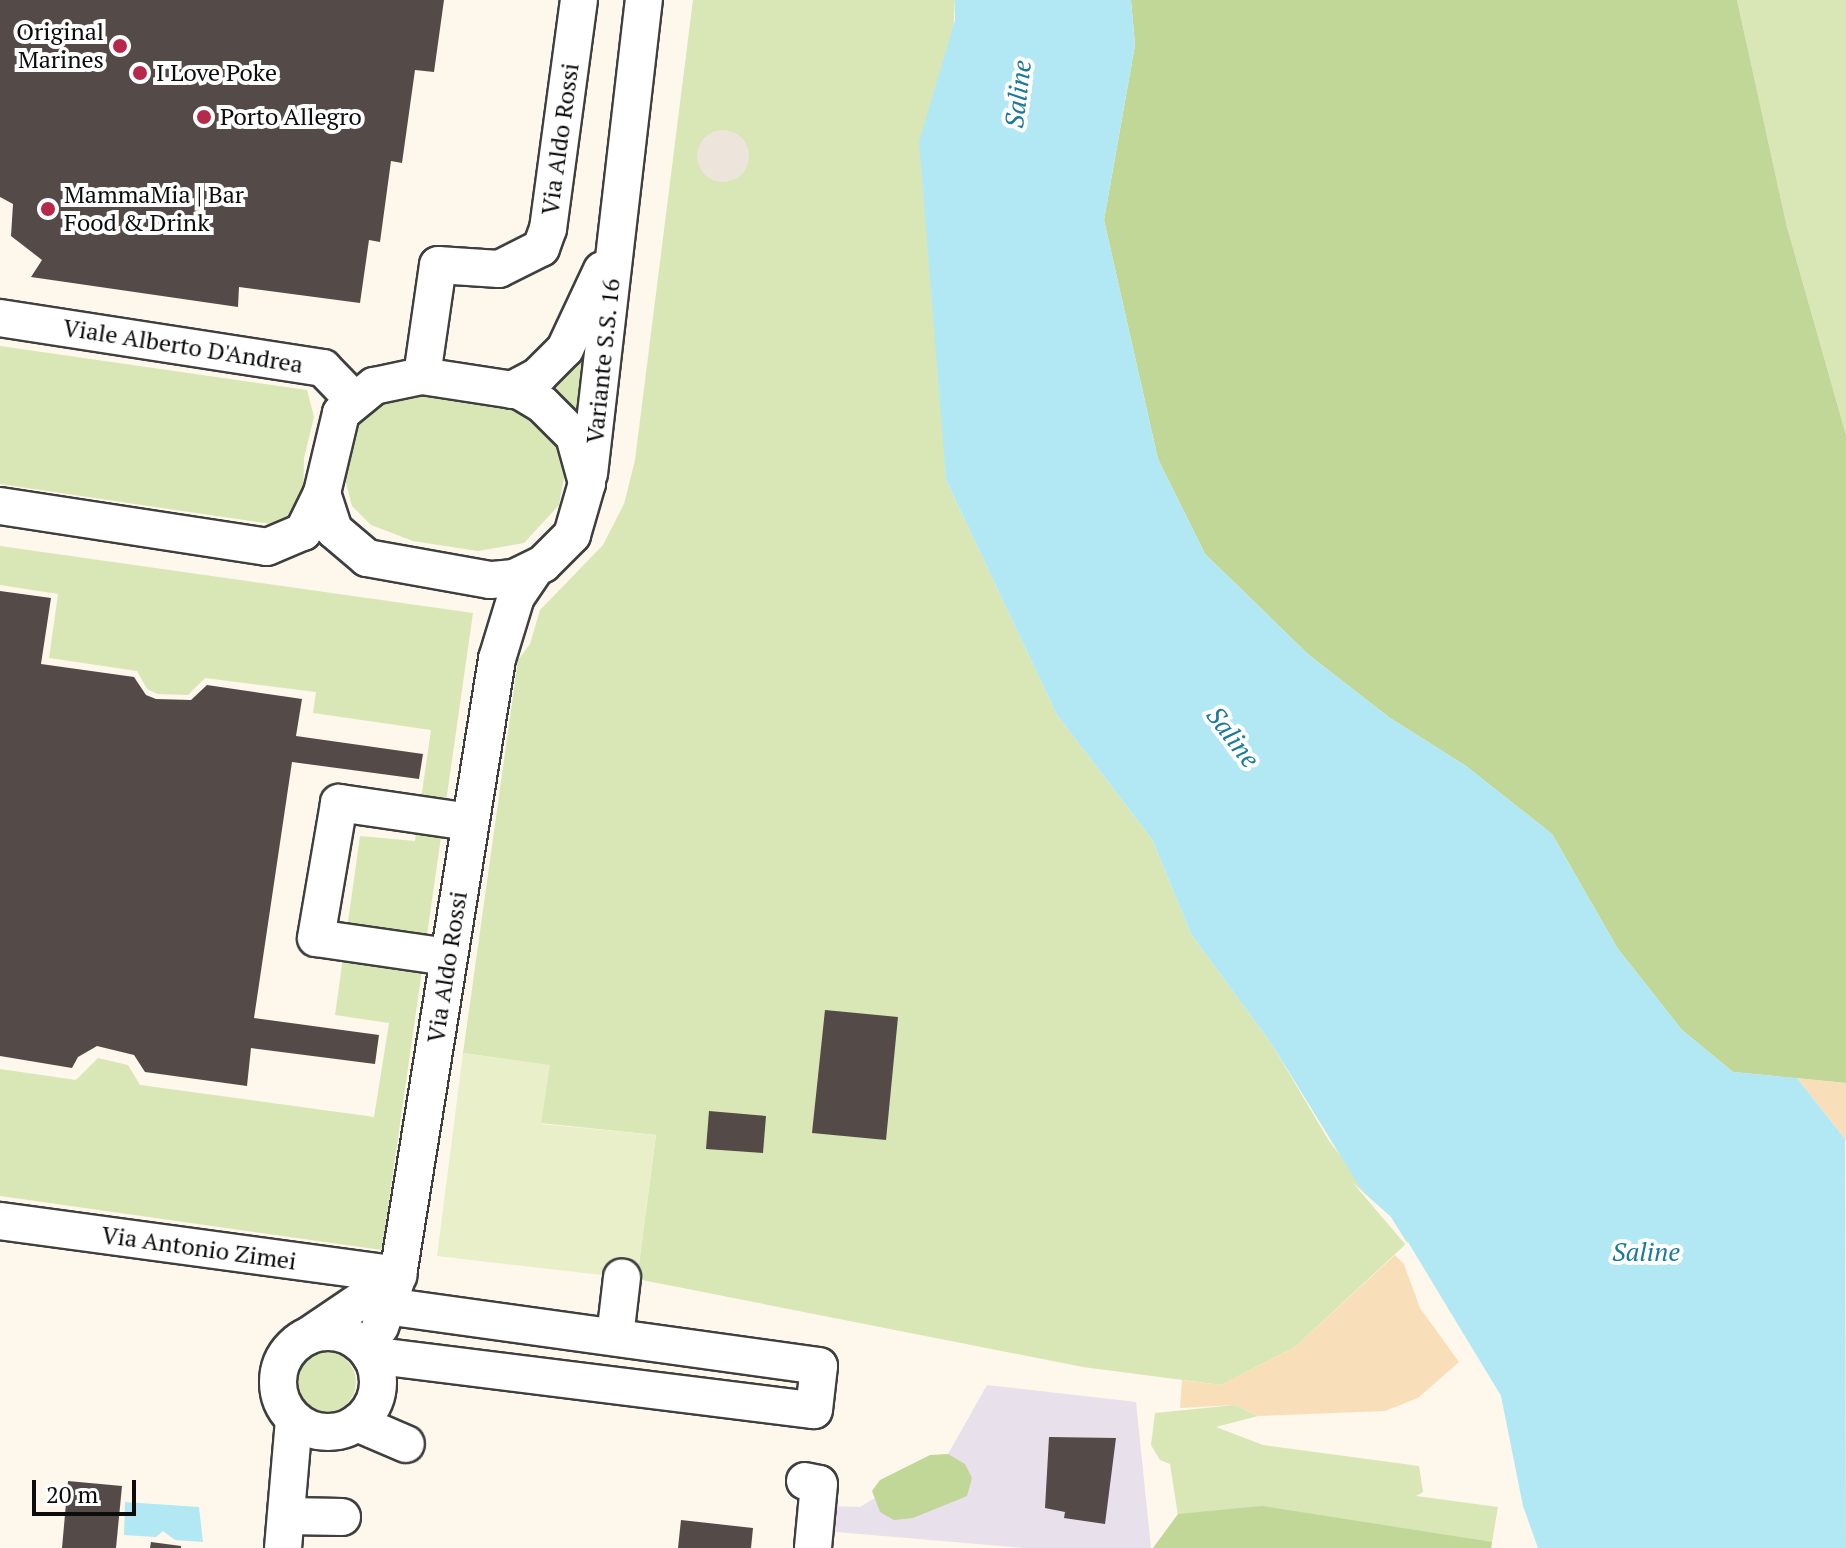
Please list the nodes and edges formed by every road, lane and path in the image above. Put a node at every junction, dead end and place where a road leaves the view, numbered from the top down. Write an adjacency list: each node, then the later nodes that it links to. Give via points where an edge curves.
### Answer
1 (579, 0): 5 (street, Via Aldo Rossi, via 548,229 541,248 499,269 438,265)
2 (644, 0): 3 (street, Variante S.S. 16)
3 (614, 239): 6 (street, Variante S.S. 16, via 565,349 538,376); 8 (street, Variante S.S. 16, via 605,361)
4 (0, 318): 7 (street, Viale Alberto D'Andrea, via 323,368)
5 (422, 376): 6 (street); 7 (street, via 396,378)
6 (512, 390): 8 (street, via 542,404 574,436)
7 (353, 399): 9 (street, via 333,431)
8 (587, 483): 11 (street, via 572,535)
9 (322, 493): 10 (street, via 303,532 267,547); 12 (street, via 334,530 358,554)
10 (0, 506)
11 (535, 569): 12 (street, via 498,580); 13 (street, Via Aldo Rossi, via 516,597)
12 (469, 576): 13 (street, Via Aldo Rossi, via 482,601)
13 (497, 659): 14 (street, Via Aldo Rossi)
14 (470, 822): 15 (street, Via Aldo Rossi); 15 (street, via 339,803 316,938)
15 (448, 957): 18 (street, Via Aldo Rossi)
16 (0, 1221): 18 (street, Via Antonio Zimei)
17 (622, 1277): 20 (street)
18 (392, 1290): 19 (street); 20 (street, Via Antonio Zimei); 21 (street, Via Aldo Rossi)
19 (307, 1337): 21 (street, via 320,1332 348,1336); 22 (street, via 292,1346 278,1375 284,1407)
20 (615, 1337): 21 (street, Via Antonio Zimei, via 819,1366 814,1410)
21 (370, 1355): 23 (street, via 376,1369 375,1399)
22 (294, 1420): 23 (street, via 318,1432); 27 (street)
23 (351, 1426): 24 (street); 27 (street, via 308,1471)
24 (406, 1444)
25 (805, 1481): 28 (street, via 819,1484)
26 (342, 1517): 27 (street)
27 (285, 1532)
28 (813, 1548)

